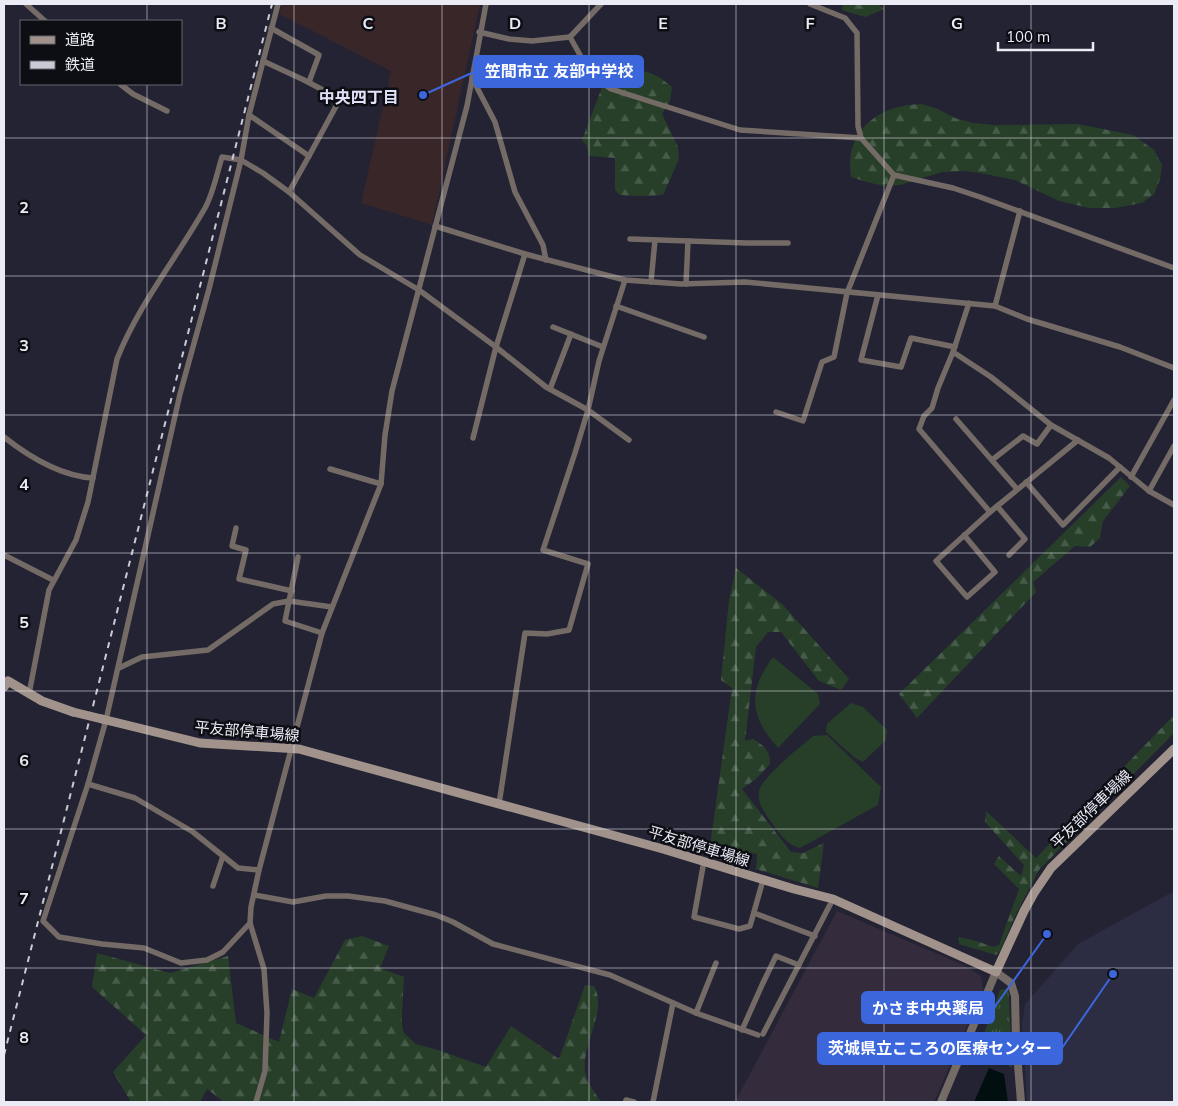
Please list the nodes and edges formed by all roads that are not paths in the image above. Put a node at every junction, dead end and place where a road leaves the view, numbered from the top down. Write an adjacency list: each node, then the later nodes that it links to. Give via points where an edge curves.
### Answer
1 (26, 4): 6 (street)
2 (278, 4): 7 (street)
3 (486, 4): 8 (street)
4 (601, 4): 9 (street)
5 (810, 4): 16 (street, via 845,18 857,33 858,126)
6 (44, 20)
7 (271, 28): 10 (street); 12 (street, via 319,54)
8 (479, 32): 9 (street, via 532,41); 11 (street)
9 (570, 37): 16 (street, via 590,73 611,89 740,130)
10 (263, 61): 12 (street); 15 (street)
11 (472, 77): 22 (street); 28 (street, via 495,122 514,192 543,245)
12 (309, 82): 17 (street, via 340,99)
13 (121, 85): 14 (street)
14 (167, 111)
15 (250, 115): 17 (street); 18 (street)
16 (861, 138): 19 (street)
17 (309, 156): 20 (street)
18 (241, 160): 20 (street); 61 (street, via 222,157 206,207 124,341 117,359); 79 (street, via 180,394)
19 (894, 175): 21 (street, via 953,188); 34 (street)
20 (289, 192): 33 (street, via 360,255)
21 (1020, 212): 29 (street); 38 (street)
22 (435, 226): 27 (street); 33 (street)
23 (630, 239): 24 (street)
24 (655, 240): 25 (street); 31 (street)
25 (688, 241): 26 (street); 32 (street)
26 (788, 243)
27 (525, 254): 28 (street); 42 (street)
28 (546, 260): 30 (street)
29 (1174, 268)
30 (625, 280): 31 (street); 37 (street)
31 (651, 282): 32 (street)
32 (686, 284): 34 (street, via 745,282)
33 (418, 290): 42 (street); 63 (street, via 392,391)
34 (847, 292): 35 (street); 49 (street, via 834,357 822,362 803,421)
35 (878, 295): 36 (street); 44 (street, via 861,360 901,368 911,338)
36 (969, 303): 38 (street); 44 (street)
37 (616, 306): 41 (street); 43 (street)
38 (995, 306): 45 (street)
39 (553, 327): 40 (street)
40 (571, 334): 43 (street); 46 (street)
41 (704, 337)
42 (496, 347): 46 (street); 53 (street)
43 (603, 347): 48 (street)
44 (954, 350): 51 (street); 68 (street, via 932,408 924,416 919,429)
45 (1174, 368)
46 (550, 389): 48 (street)
47 (1174, 400): 60 (street)
48 (588, 410): 54 (street); 86 (street, via 543,550 588,564 569,630 525,633)
49 (776, 412)
50 (956, 419): 57 (street)
51 (1052, 425): 55 (street); 57 (street, via 1037,444 1023,436)
52 (4, 437): 61 (street, via 58,469 79,477)
53 (473, 438)
54 (629, 440)
55 (1078, 440): 58 (street); 62 (street)
56 (1174, 446): 65 (street)
57 (992, 460): 64 (street)
58 (1120, 467): 60 (street); 62 (street, via 1063,525)
59 (330, 469): 63 (street)
60 (1131, 477): 65 (street)
61 (93, 478): 74 (street, via 76,540)
62 (1026, 482): 64 (street)
63 (381, 484): 77 (street)
64 (1017, 490): 67 (street)
65 (1149, 491): 66 (street)
66 (1174, 504)
67 (997, 506): 68 (street); 72 (street, via 1026,539)
68 (990, 512): 70 (street)
69 (236, 528): 75 (street, via 232,546 246,550 239,579)
70 (964, 535): 70 (street, via 936,560 967,597 995,572)
71 (4, 555): 74 (street)
72 (1009, 555)
73 (298, 557): 75 (street)
74 (53, 580): 81 (street)
75 (292, 591): 76 (street)
76 (289, 601): 77 (street); 78 (street, via 285,622); 79 (street, via 274,604 208,650 142,657)
77 (332, 606): 78 (street)
78 (322, 633): 83 (street)
79 (119, 668): 82 (street)
80 (5, 682): 81 (main road)
81 (29, 694): 82 (main road, 平友部停車場線, bridge, via 49,704)
82 (104, 720): 83 (main road, 平友部停車場線, via 200,743); 85 (street)
83 (291, 748): 86 (main road, 平友部停車場線); 89 (street)
84 (1174, 749): 99 (main road, 平友部停車場線, via 1050,868 1030,899)
85 (88, 784): 87 (street, via 135,798 194,832); 95 (street, via 43,922 59,937 144,948 181,963 207,960 223,952)
86 (499, 804): 88 (main road, 平友部停車場線)
87 (224, 856): 89 (street, via 238,868); 91 (street)
88 (704, 861): 90 (main road, 平友部停車場線); 94 (street, via 694,917 739,929 750,926)
89 (259, 870): 92 (street)
90 (763, 880): 93 (main road, 平友部停車場線); 94 (street)
91 (213, 886)
92 (254, 895): 95 (street); 100 (street, via 293,902 336,896 385,901 436,915 493,944 610,975)
93 (833, 899): 96 (street); 99 (main road, 平友部停車場線)
94 (754, 913): 96 (street)
95 (250, 923): 104 (street, via 264,969 267,1013 265,1071)
96 (815, 936): 98 (street)
97 (716, 963): 101 (street)
98 (799, 965): 102 (street, via 760,1034); 102 (street, via 776,956)
99 (996, 972): 107 (street); 108 (street, via 1011,983 1015,996)
100 (673, 1003): 101 (street); 106 (street)
101 (696, 1013): 102 (street)
102 (742, 1030)
103 (626, 1100): 105 (street)
104 (256, 1102)
105 (634, 1102)
106 (653, 1102)
107 (941, 1102)
108 (1021, 1102)

